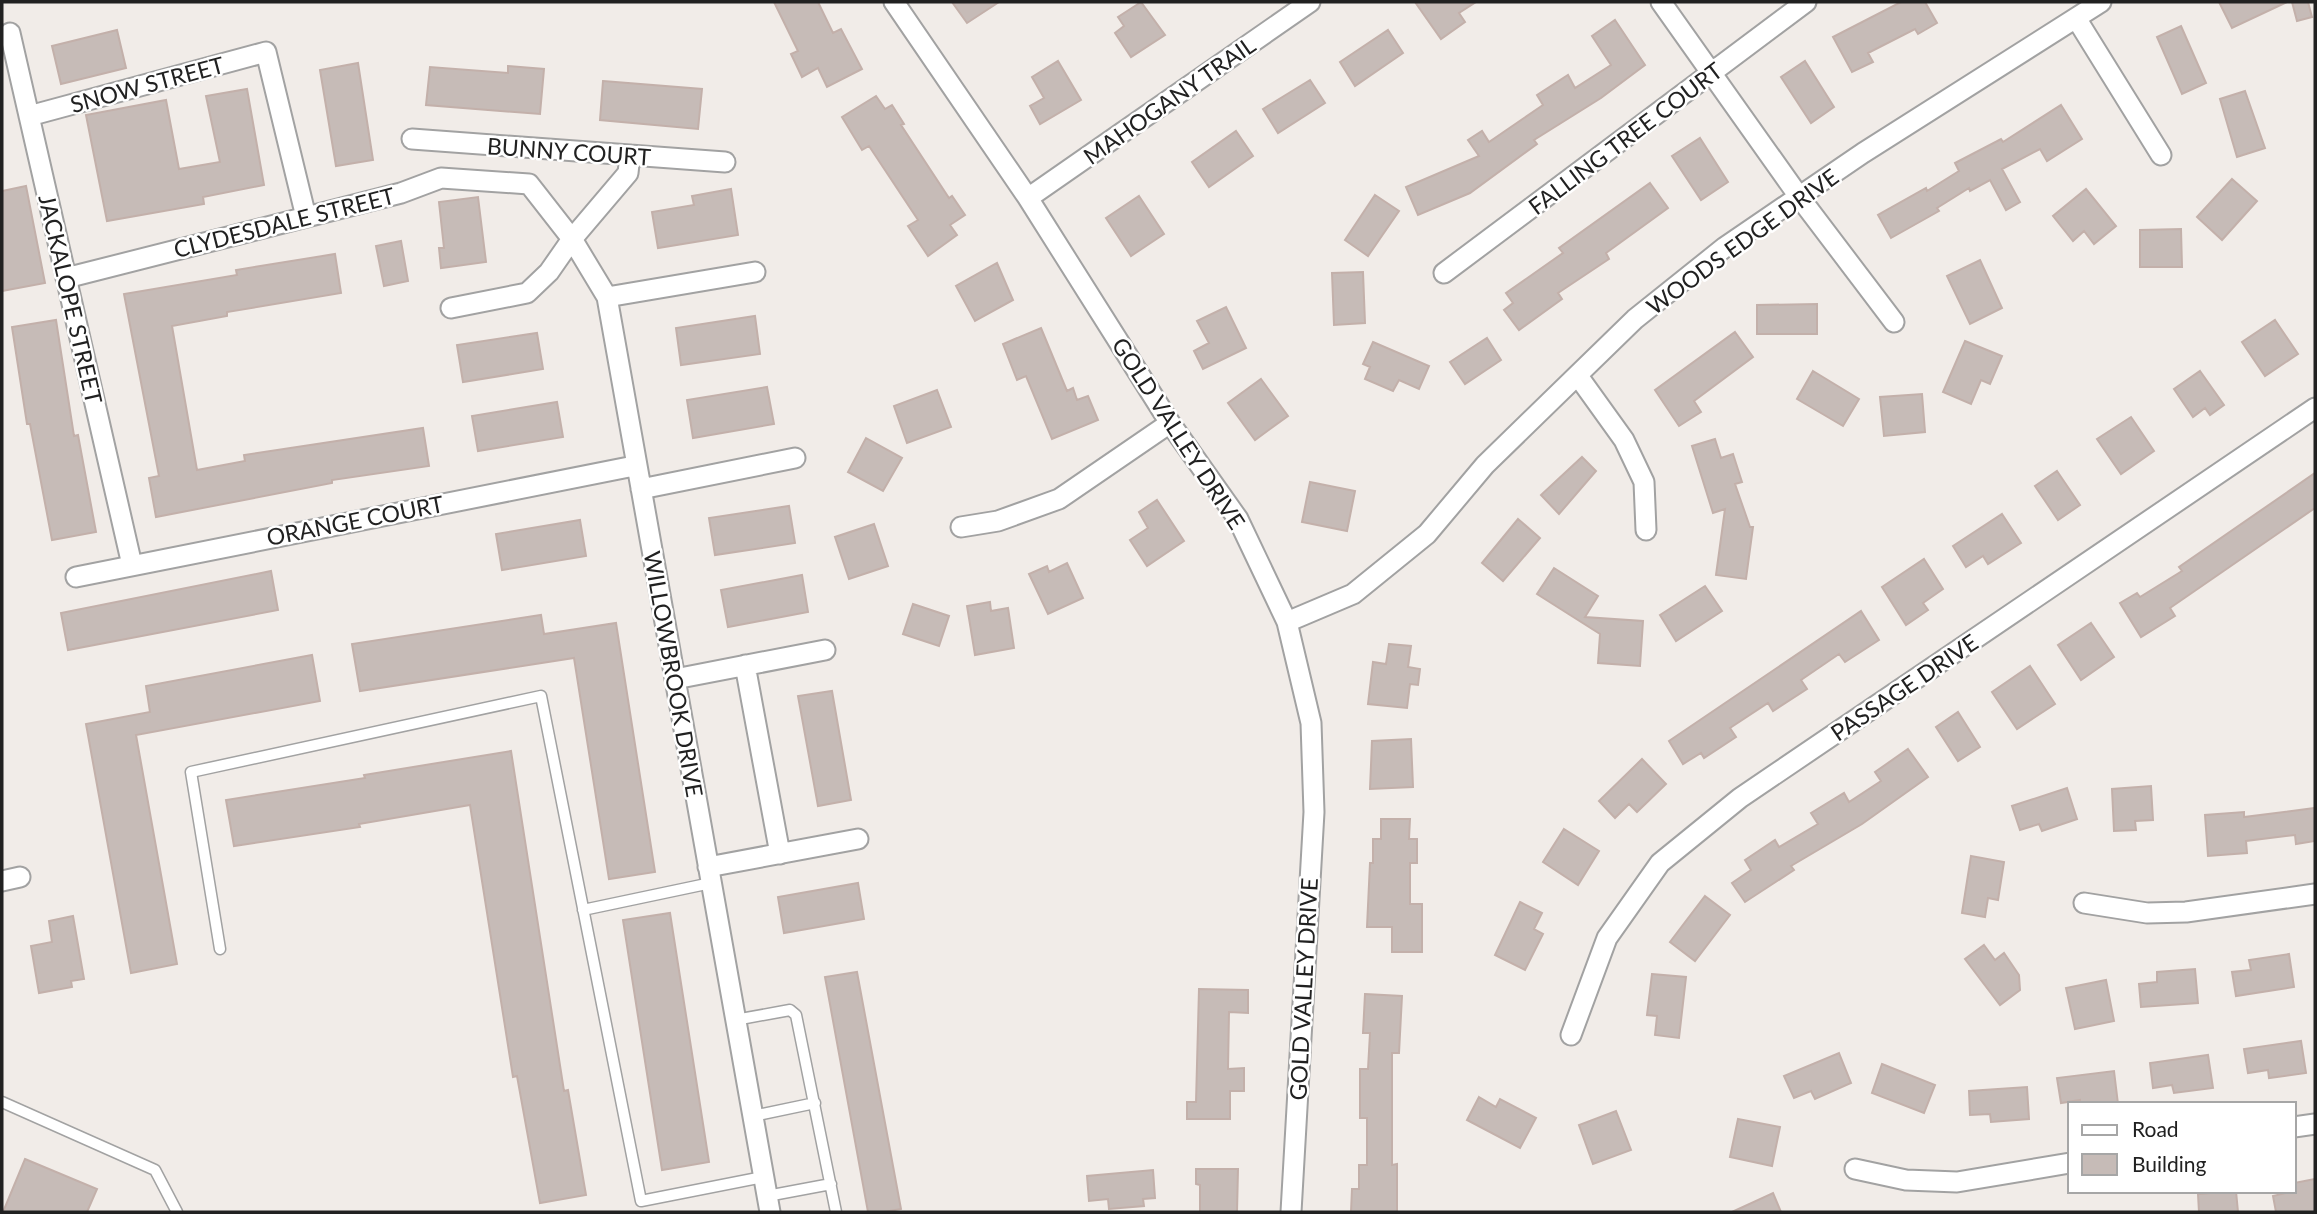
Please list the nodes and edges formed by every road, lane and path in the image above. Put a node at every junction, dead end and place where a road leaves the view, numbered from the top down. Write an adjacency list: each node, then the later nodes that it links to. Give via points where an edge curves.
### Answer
1 (894, 2): 15 (street, GOLD VALLEY DRIVE)
2 (1310, 2): 15 (street, MAHOGANY TRAIL)
3 (1661, 2): 8 (street)
4 (1806, 2): 8 (street, FALLING TREE COURT)
5 (2101, 2): 6 (street, WOODS EDGE DRIVE)
6 (2076, 18): 12 (street); 16 (street, WOODS EDGE DRIVE)
7 (10, 33): 9 (street, JACKALOPE STREET)
8 (1712, 73): 16 (street); 20 (street, FALLING TREE COURT)
9 (29, 116): 17 (street, SNOW STREET, via 266,52); 21 (street, JACKALOPE STREET)
10 (412, 139): 11 (street, BUNNY COURT)
11 (630, 155): 13 (street, BUNNY COURT); 18 (street, via 628,173)
12 (2161, 155)
13 (726, 162)
14 (503, 182): 17 (street, CLYDESDALE STREET, via 441,178); 18 (street, WILLOWBROOK DRIVE, via 529,184)
15 (1028, 198): 27 (street, GOLD VALLEY DRIVE)
16 (1800, 198): 24 (street); 25 (street, WOODS EDGE DRIVE, via 1726,247 1635,319)
17 (306, 217): 21 (street, CLYDESDALE STREET)
18 (572, 239): 22 (street, WILLOWBROOK DRIVE); 23 (street, via 527,293)
19 (755, 272): 22 (street)
20 (1444, 274)
21 (66, 278): 33 (street, JACKALOPE STREET)
22 (607, 297): 29 (street, WILLOWBROOK DRIVE)
23 (452, 308)
24 (1894, 322)
25 (1577, 376): 32 (street, via 1624,440 1644,482); 35 (street, WOODS EDGE DRIVE, via 1485,465 1427,534 1353,594)
26 (2315, 408): 47 (street, PASSAGE DRIVE, via 1740,798 1660,863 1607,938)
27 (1170, 423): 31 (street, via 1059,499 998,521); 35 (street, GOLD VALLEY DRIVE, via 1238,519)
28 (795, 458): 30 (street)
29 (634, 466): 30 (street, WILLOWBROOK DRIVE); 33 (street, ORANGE COURT)
30 (641, 489): 38 (street, WILLOWBROOK DRIVE)
31 (961, 527)
32 (1646, 530)
33 (132, 565): 34 (street, ORANGE COURT)
34 (76, 576)
35 (1287, 622): 59 (street, GOLD VALLEY DRIVE, via 1311,723 1314,812)
36 (825, 650): 37 (street)
37 (746, 666): 38 (street); 40 (street)
38 (675, 679): 41 (street, WILLOWBROOK DRIVE)
39 (858, 839): 40 (street)
40 (780, 854): 41 (street)
41 (710, 875): 44 (lane); 46 (street, WILLOWBROOK DRIVE)
42 (2315, 894): 43 (street, via 2186,912 2147,913)
43 (2084, 904)
44 (583, 910): 45 (lane, via 541,696 191,772); 56 (lane, via 641,1201)
45 (220, 950)
46 (735, 1020): 49 (lane, via 790,1010 796,1015); 50 (street, WILLOWBROOK DRIVE)
47 (1571, 1035)
48 (2, 1102): 57 (lane, via 155,1170)
49 (815, 1103): 50 (lane); 55 (lane)
50 (752, 1116): 56 (street, WILLOWBROOK DRIVE)
51 (2315, 1124): 52 (street)
52 (2296, 1127)
53 (2068, 1163): 54 (street, via 1957,1182 1906,1180)
54 (1855, 1169)
55 (831, 1184): 56 (lane); 58 (lane)
56 (767, 1195)
57 (177, 1212)
58 (836, 1212)
59 (1291, 1212)

